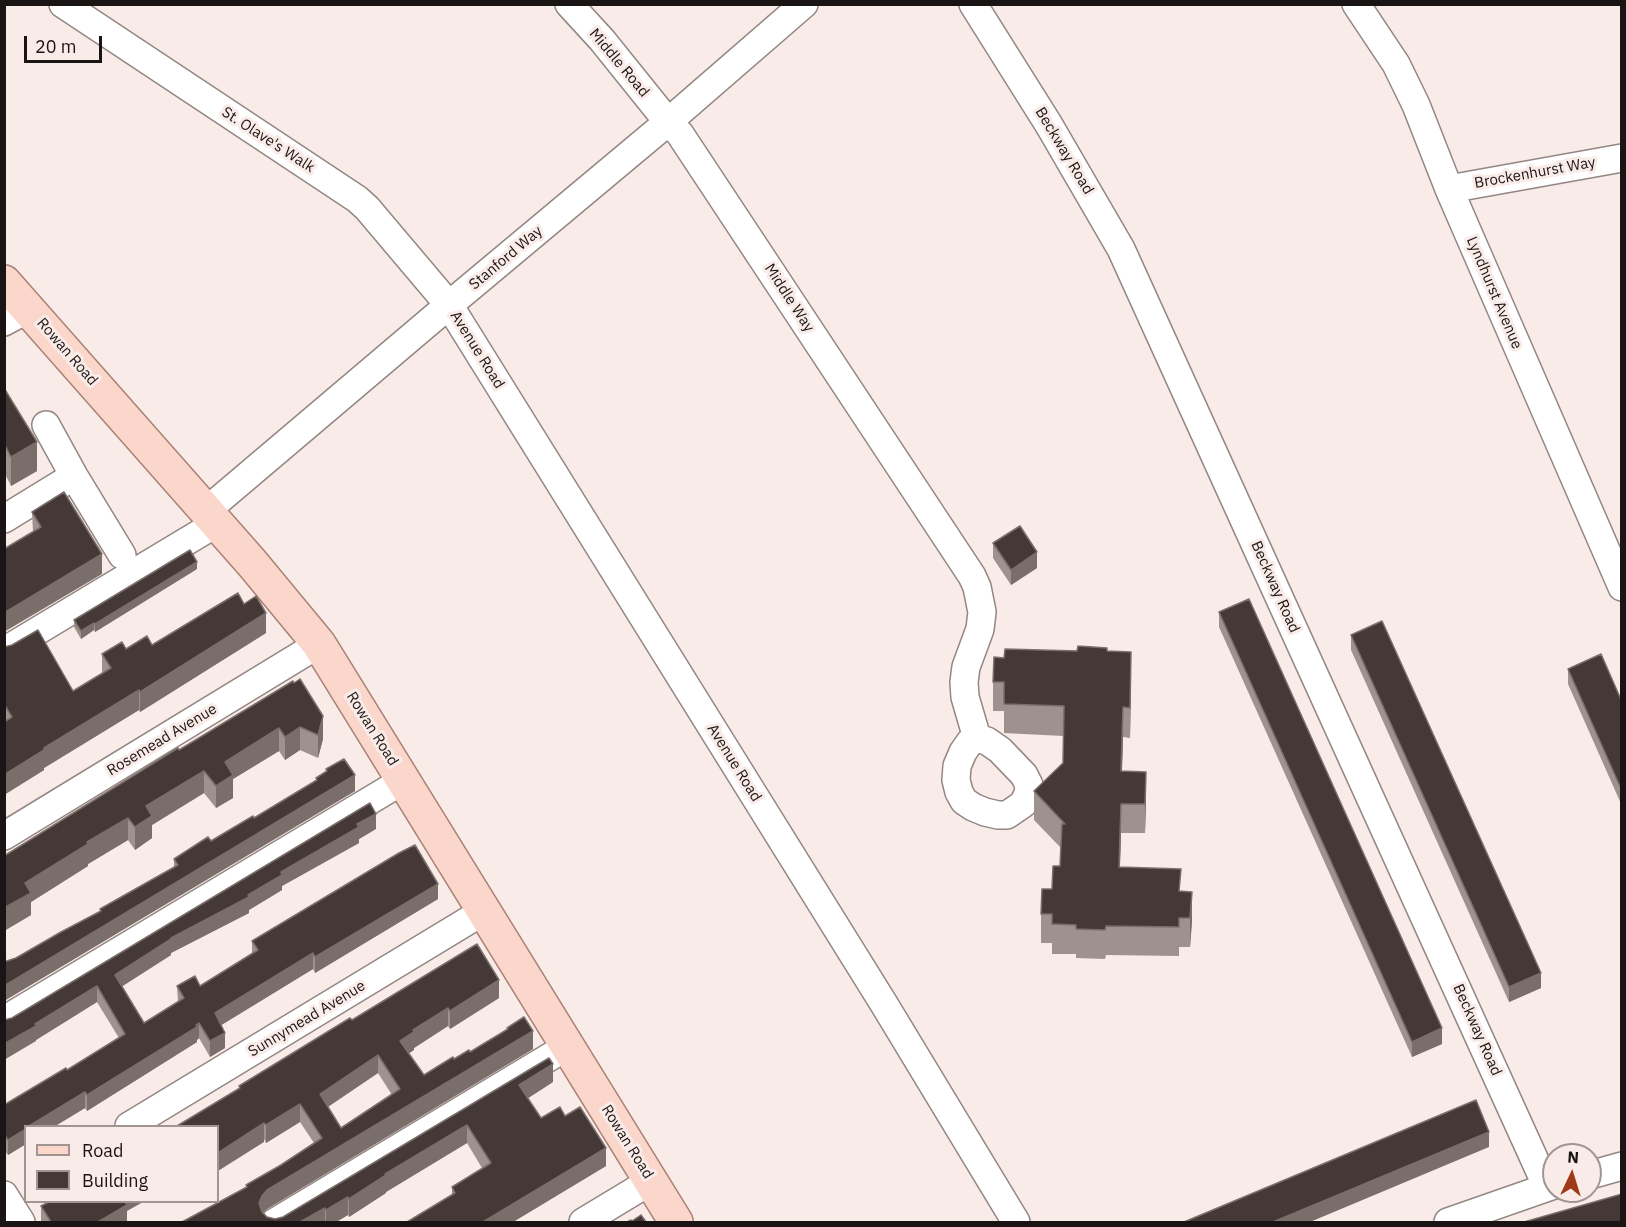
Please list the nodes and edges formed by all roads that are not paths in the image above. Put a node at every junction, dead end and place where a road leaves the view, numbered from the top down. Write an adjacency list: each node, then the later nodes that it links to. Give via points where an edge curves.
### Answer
1 (63, 4): 10 (street, St. Olave's Walk, via 357,199)
2 (569, 4): 6 (street, Middle Road)
3 (804, 4): 6 (street, Stanford Way)
4 (973, 4): 27 (street, Beckway Road, via 1050,124 1121,249)
5 (1356, 4): 8 (street, Lyndhurst Avenue, via 1400,71)
6 (668, 122): 10 (street, Stanford Way); 20 (street, Middle Way, via 691,150 972,576 982,612 966,667 964,697)
7 (1622, 158): 8 (street, Brockenhurst Way)
8 (1449, 189): 17 (street, Lyndhurst Avenue)
9 (4, 282): 11 (main road, Rowan Road)
10 (449, 305): 14 (street, Stanford Way); 35 (street, Avenue Road)
11 (16, 316): 14 (main road, Rowan Road)
12 (46, 425): 13 (street)
13 (74, 476): 15 (street); 16 (street)
14 (212, 517): 18 (main road, Rowan Road); 19 (street, Stanford Way)
15 (4, 519)
16 (122, 555)
17 (1622, 587)
18 (319, 644): 21 (main road, Rowan Road); 22 (street, Rosemead Avenue)
19 (4, 651)
20 (977, 738)
21 (404, 780): 23 (main road, Rowan Road); 24 (street)
22 (4, 836)
23 (484, 911): 25 (main road, Rowan Road); 26 (street, Sunnymead Avenue)
24 (4, 1020)
25 (568, 1046): 30 (main road, Rowan Road); 32 (street)
26 (131, 1125)
27 (1542, 1166)
28 (1622, 1166): 29 (street)
29 (1602, 1172)
30 (651, 1181): 33 (street); 34 (main road, Rowan Road)
31 (1542, 1189): 36 (street)
32 (275, 1222)
33 (583, 1222)
34 (676, 1222)
35 (1016, 1222)
36 (1448, 1222)

